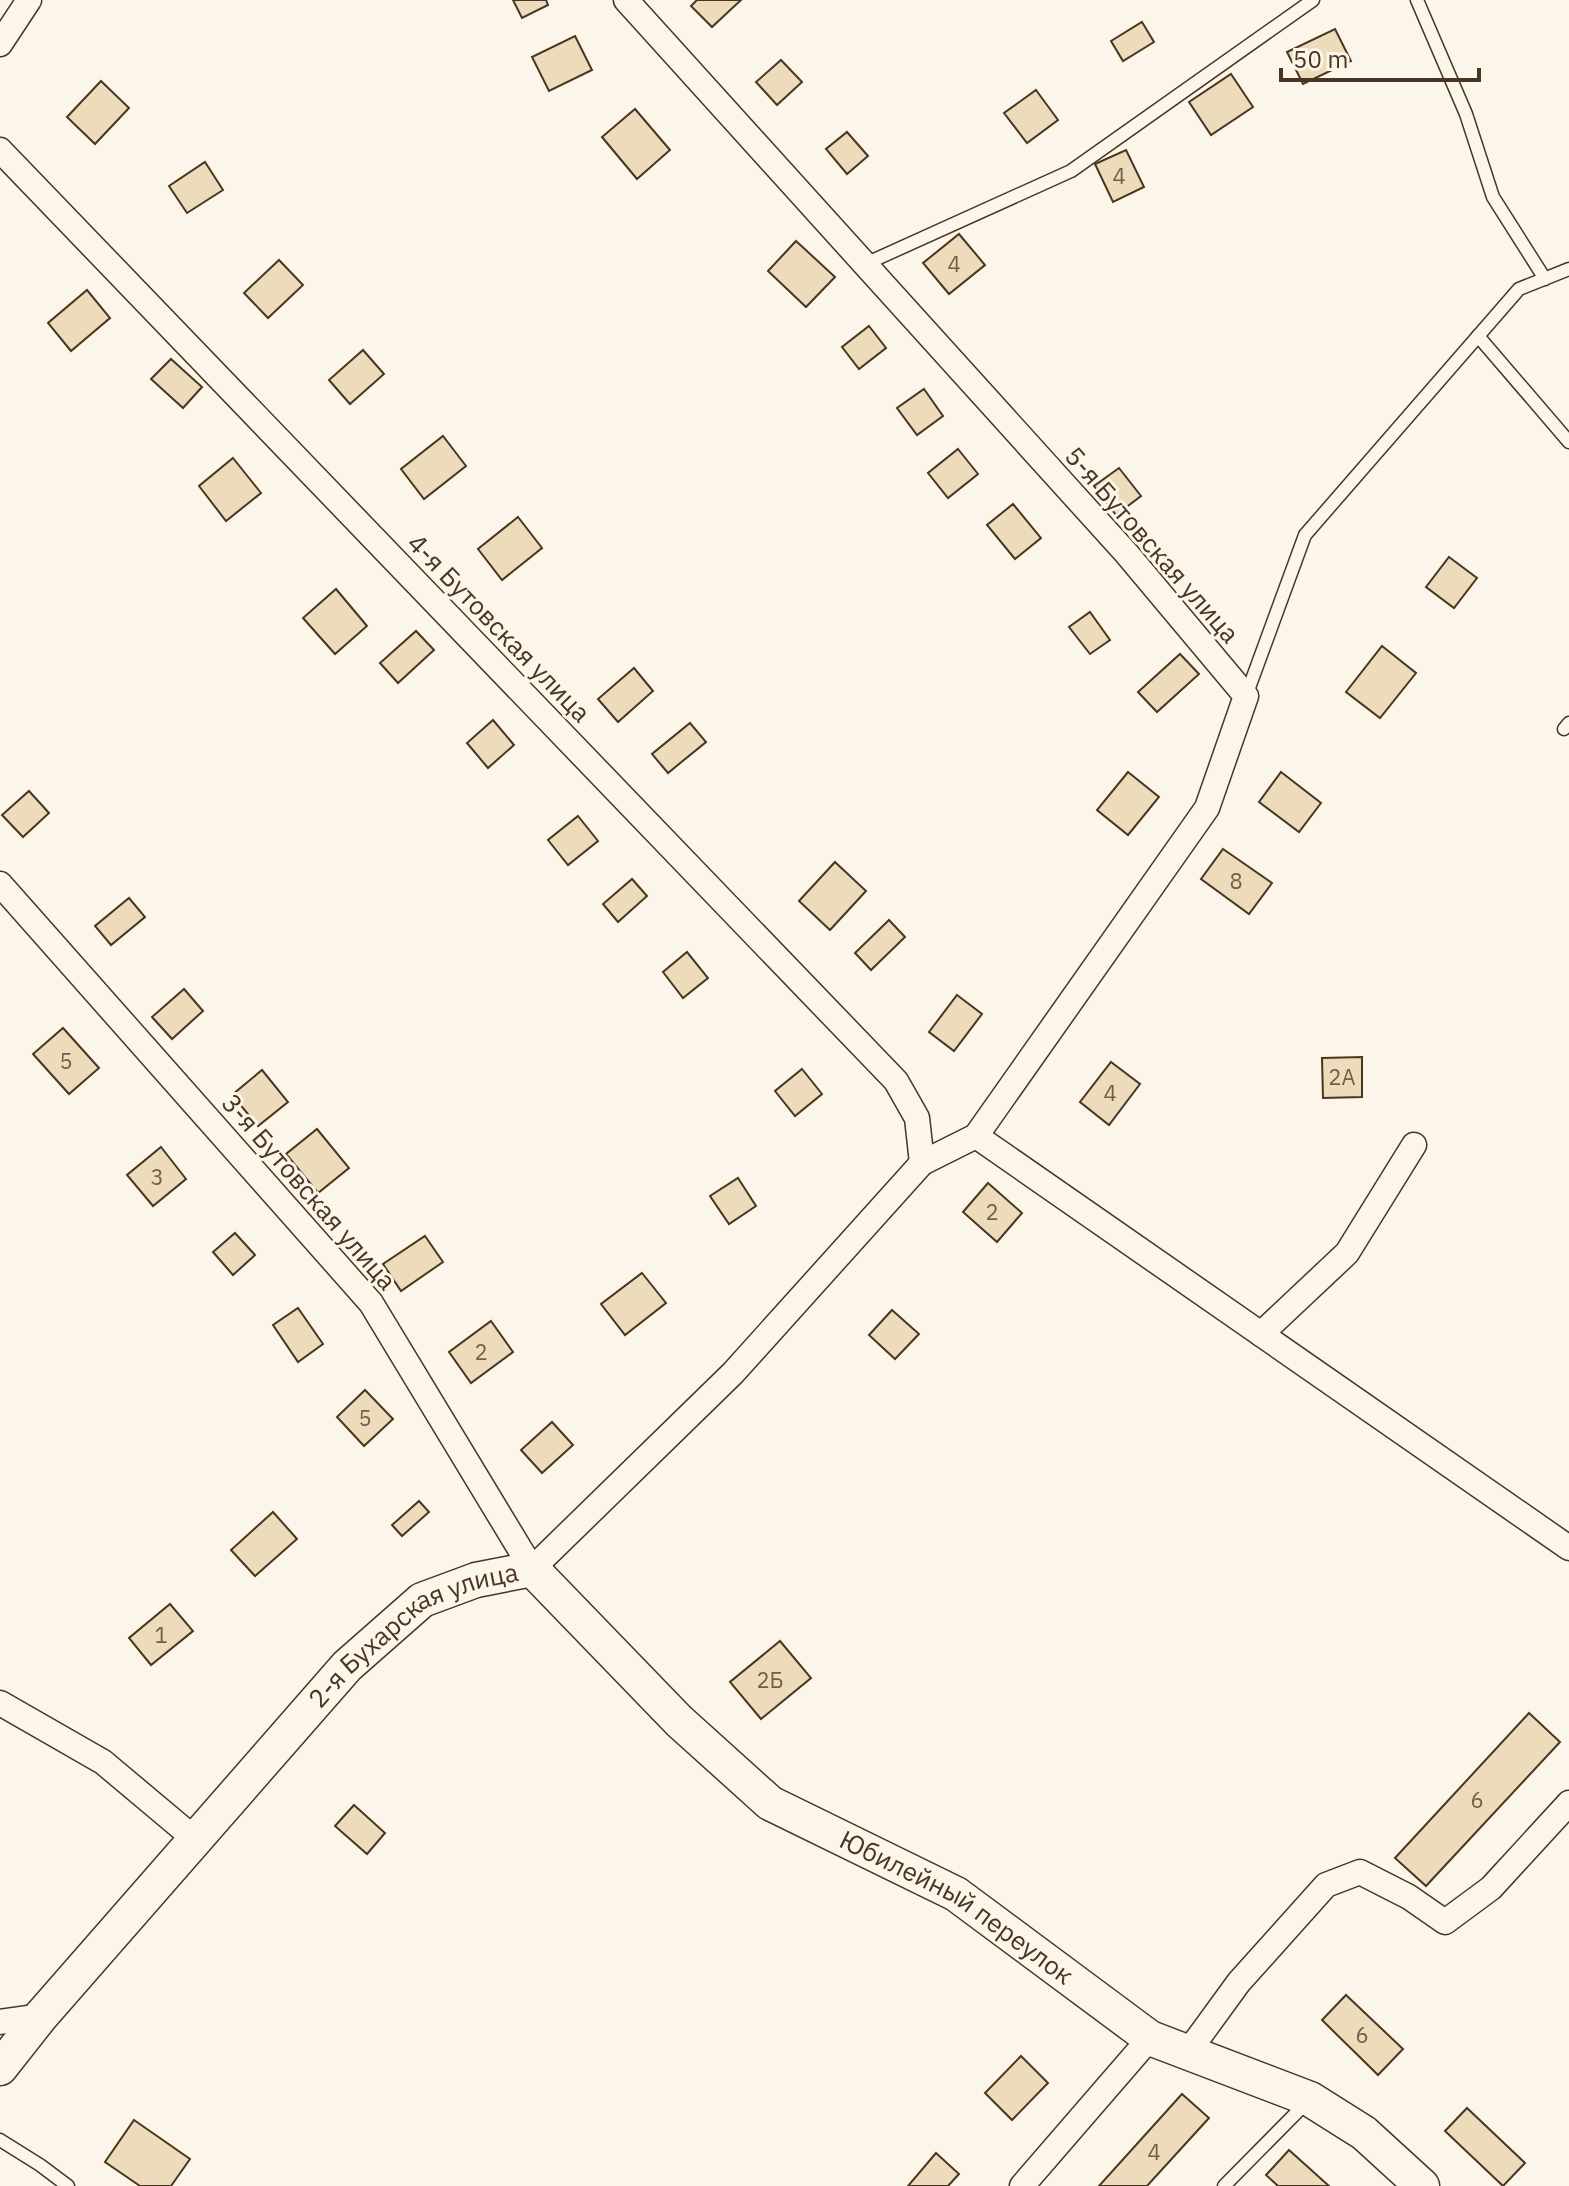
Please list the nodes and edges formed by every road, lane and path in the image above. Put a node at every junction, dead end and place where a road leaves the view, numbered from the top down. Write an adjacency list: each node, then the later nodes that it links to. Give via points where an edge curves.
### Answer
1 (29, 0): 5 (street)
2 (626, 0): 7 (street, 5-я Бутовская улица)
3 (1313, 0): 7 (lane, via 1071,171)
4 (1417, 0): 9 (lane, via 1466,114 1493,197)
5 (0, 44)
6 (0, 150): 16 (street, 4-я Бутовская улица, via 896,1081 917,1118)
7 (863, 265): 12 (street, 5-я Бутовская улица, via 1127,554)
8 (1569, 269): 9 (lane)
9 (1545, 279): 10 (lane, via 1519,289)
10 (1478, 336): 11 (lane); 12 (lane, via 1305,535)
11 (1569, 442)
12 (1246, 696): 14 (street, via 1207,808)
13 (0, 884): 19 (street, 3-я Бутовская улица, via 371,1303)
14 (976, 1136): 16 (street); 17 (street)
15 (1414, 1145): 17 (street, via 1347,1253)
16 (922, 1163): 19 (street, 2-я Бухарская улица, via 733,1373)
17 (1261, 1334): 18 (street)
18 (1569, 1548)
19 (532, 1569): 22 (street, 2-я Бухарская улица, via 476,1580 422,1600 347,1666); 25 (street, Юбилейный переулок, via 679,1721 770,1803 956,1894)
20 (0, 1703): 22 (street, via 103,1762)
21 (1569, 1803): 26 (street, via 1491,1888 1445,1922 1360,1872 1326,1885 1239,1982)
22 (196, 1840): 23 (street, 2-я Бухарская улица)
23 (41, 2016): 24 (street); 27 (street, 2-я Бухарская улица)
24 (0, 2022)
25 (1150, 2038): 26 (street, Юбилейный переулок); 31 (street)
26 (1188, 2052): 28 (street, Юбилейный переулок)
27 (0, 2068)
28 (1310, 2099): 32 (lane); 33 (street, Юбилейный переулок, via 1364,2133)
29 (0, 2140): 30 (lane)
30 (68, 2186)
31 (1022, 2186)
32 (1224, 2186)
33 (1422, 2186)

